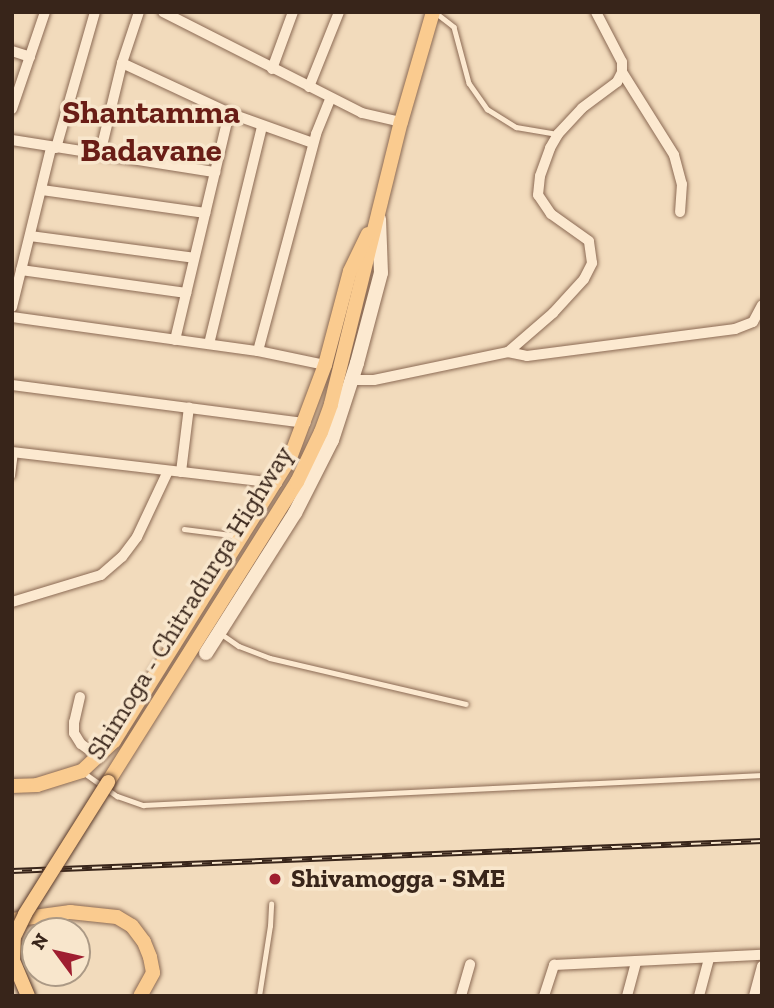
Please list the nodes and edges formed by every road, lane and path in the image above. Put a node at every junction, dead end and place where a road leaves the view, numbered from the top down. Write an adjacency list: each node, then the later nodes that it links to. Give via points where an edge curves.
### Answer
1 (45, 12): 10 (street)
2 (95, 12): 23 (street)
3 (139, 12): 11 (street)
4 (163, 12): 12 (street)
5 (293, 12): 12 (street)
6 (339, 12): 14 (street)
7 (434, 12): 18 (main road, Shimoga - Chitradurga Highway); 20 (lane, via 454,27 469,83 487,109 516,127)
8 (596, 12): 13 (street, via 622,62)
9 (12, 51): 10 (street)
10 (30, 57): 16 (street)
11 (122, 63): 17 (street); 24 (street)
12 (272, 69): 14 (street)
13 (622, 72): 20 (street, via 617,82 582,108); 28 (street, via 674,155 682,184)
14 (309, 87): 15 (street)
15 (330, 99): 18 (street); 22 (street)
16 (12, 109)
17 (229, 113): 19 (street); 25 (street)
18 (401, 122): 27 (main road, Shimoga - Chitradurga Highway)
19 (262, 126): 22 (street); 38 (street)
20 (558, 134): 40 (street, via 540,176 538,195 551,215 589,241 592,263 584,279 553,313)
21 (12, 140): 23 (street)
22 (313, 144): 39 (street)
23 (54, 148): 24 (street); 26 (street)
24 (100, 154): 25 (street)
25 (215, 172): 29 (street)
26 (42, 190): 29 (street); 30 (street)
27 (379, 210): 41 (main road, via 350,271); 42 (street, via 381,273); 69 (main road, Shimoga - Chitradurga Highway, bridge, via 321,432 297,482 24,914 14,937 13,961)
28 (680, 212)
29 (205, 213): 31 (street)
30 (30, 236): 31 (street); 32 (street)
31 (194, 258): 33 (street)
32 (21, 270): 33 (street); 35 (street)
33 (186, 293): 37 (street)
34 (762, 305): 40 (street, via 753,322 735,329 527,356)
35 (12, 307)
36 (12, 317): 37 (street)
37 (175, 340): 38 (street)
38 (209, 344): 39 (street)
39 (258, 351): 41 (street)
40 (508, 352): 42 (street, via 374,380)
41 (325, 365): 45 (main road)
42 (352, 380): 54 (street, via 314,479)
43 (12, 385): 44 (street)
44 (189, 407): 45 (street); 48 (street)
45 (306, 423): 50 (main road)
46 (14, 452): 47 (street); 49 (lane)
47 (168, 471): 48 (street); 53 (street, via 136,537 101,575)
48 (181, 472): 50 (street)
49 (12, 476)
50 (277, 483): 52 (main road)
51 (184, 529): 52 (lane)
52 (243, 537): 58 (main road, via 114,741)
53 (12, 602)
54 (219, 632): 55 (street); 57 (lane, via 270,658)
55 (206, 653)
56 (80, 696): 58 (street, via 74,733)
57 (466, 704)
58 (99, 757): 59 (main road)
59 (82, 771): 60 (lane, via 117,796 143,805); 61 (main road, via 37,785)
60 (762, 775)
61 (12, 786)
62 (271, 904): 71 (lane)
63 (12, 920): 70 (main road, via 90,913 117,917 132,926 144,942 153,974)
64 (762, 955): 65 (street)
65 (709, 958): 66 (street); 75 (street)
66 (636, 962): 73 (street, via 554,965); 74 (street)
67 (470, 964): 72 (street)
68 (762, 966): 76 (street)
69 (28, 996)
70 (140, 996)
71 (258, 996)
72 (461, 996)
73 (544, 996)
74 (627, 996)
75 (699, 996)
76 (754, 996)

